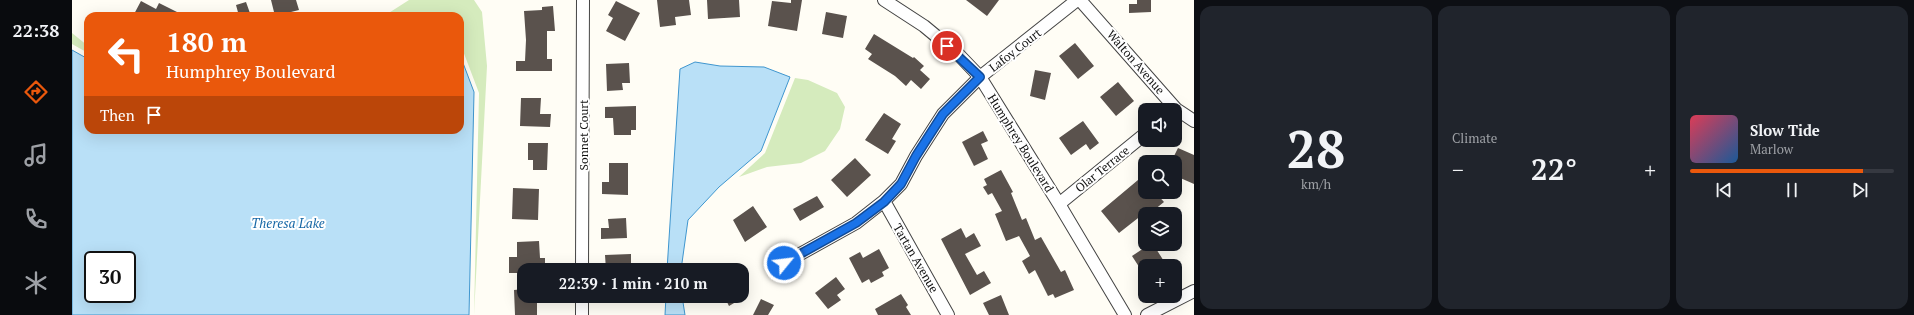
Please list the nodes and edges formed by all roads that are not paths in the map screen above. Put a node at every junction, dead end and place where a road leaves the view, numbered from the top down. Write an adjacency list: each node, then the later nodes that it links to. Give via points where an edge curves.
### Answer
1 (583, 0): 12 (street, Sonnet Court)
2 (884, 0): 5 (street, Humphrey Boulevard, via 924,26 959,55)
3 (1077, 0): 5 (street, Lafoy Court)
4 (1080, 0): 6 (street, Walton Avenue)
5 (980, 77): 10 (street, Lafoy Court, via 943,114 901,184); 11 (street, Humphrey Boulevard)
6 (1171, 103)
7 (1182, 113): 8 (street, Walton Avenue)
8 (1194, 121)
9 (1138, 140): 11 (street, Olar Terrace)
10 (884, 202): 13 (street, Lafoy Court, via 856,223); 17 (street, Tartan Avenue)
11 (1059, 204): 18 (street, Humphrey Boulevard)
12 (582, 263)
13 (784, 263)
14 (1194, 291): 19 (street)
15 (582, 303): 16 (street)
16 (582, 315)
17 (948, 315)
18 (1125, 315)
19 (1147, 315)

